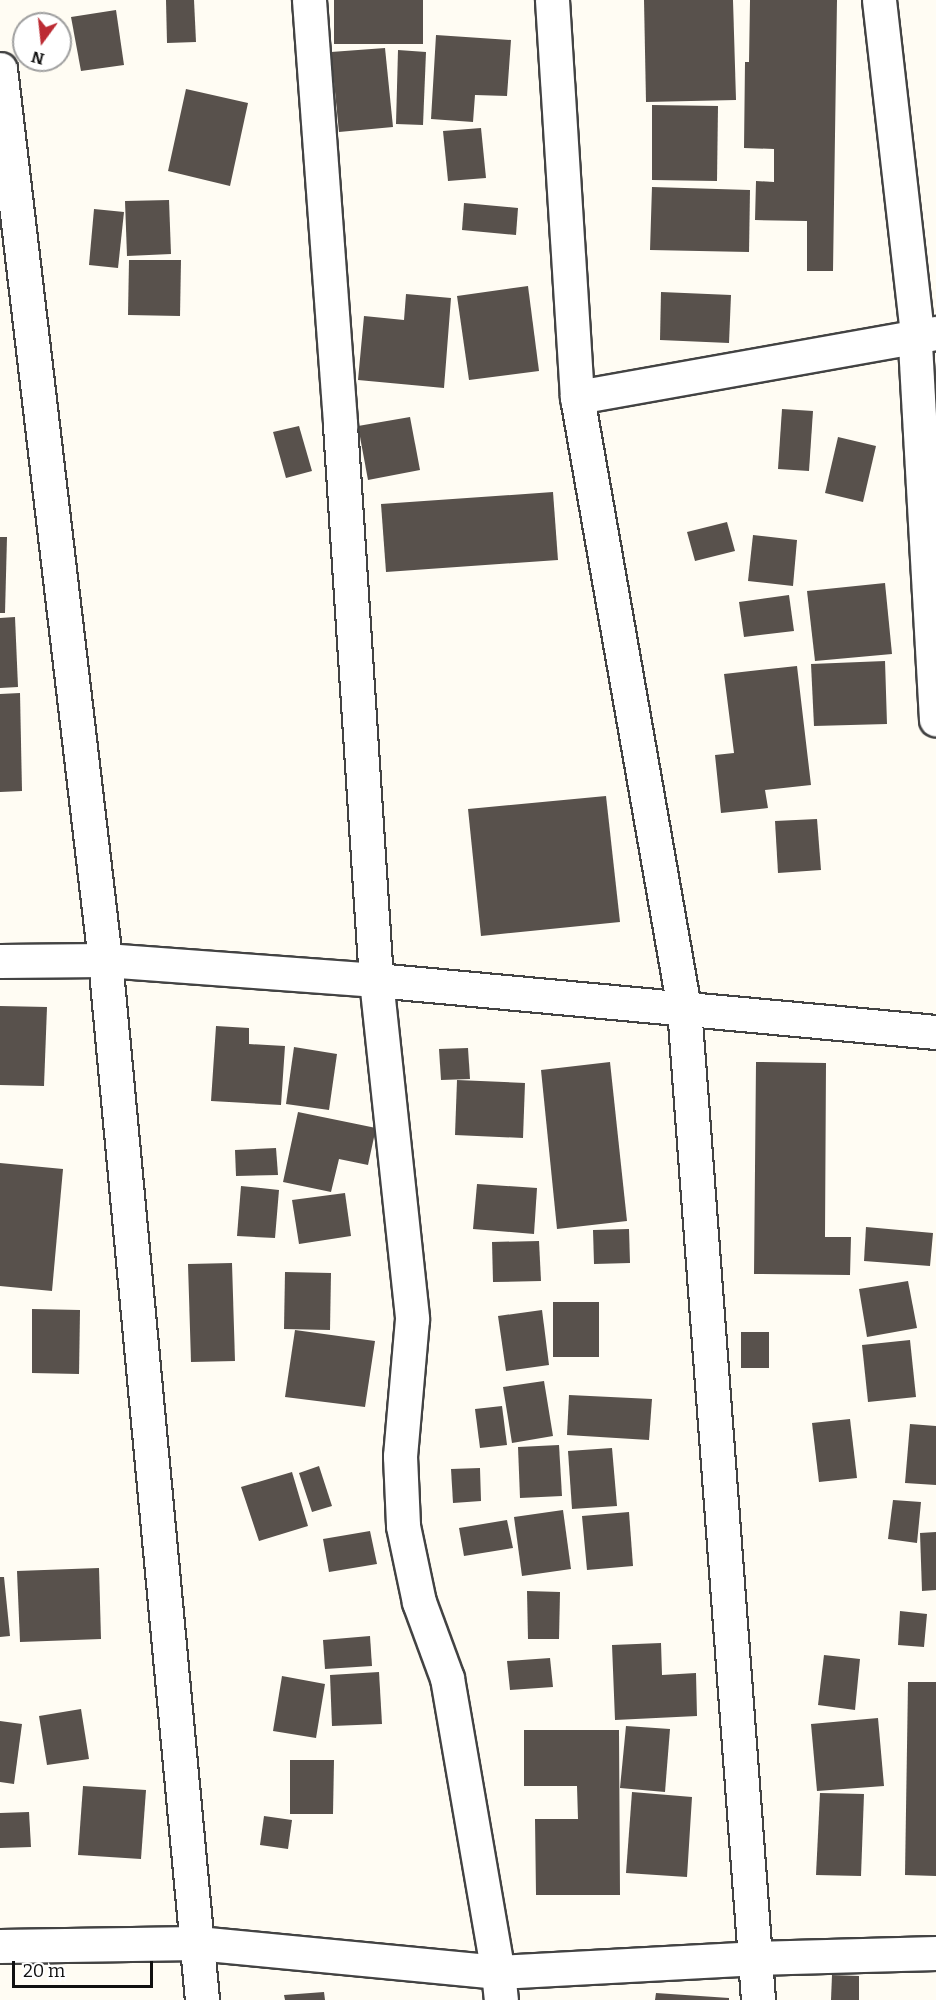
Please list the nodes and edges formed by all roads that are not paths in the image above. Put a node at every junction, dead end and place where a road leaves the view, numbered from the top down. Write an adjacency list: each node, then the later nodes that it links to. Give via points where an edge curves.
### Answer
1 (309, 0): 10 (street)
2 (552, 0): 6 (street)
3 (879, 0): 5 (street)
4 (0, 69): 8 (street)
5 (927, 334): 6 (street); 7 (street, via 915,344)
6 (577, 397): 11 (street)
7 (936, 719)
8 (105, 960): 9 (street); 10 (street); 13 (street)
9 (0, 962)
10 (376, 980): 11 (street); 17 (street, via 412,1319 400,1456 403,1526 419,1602 447,1678)
11 (684, 1008): 12 (street); 16 (street)
12 (936, 1032)
13 (197, 1943): 14 (street); 17 (street); 18 (street)
14 (0, 1946)
15 (936, 1953): 16 (street)
16 (754, 1958): 17 (street); 19 (street)
17 (499, 1986)
18 (202, 2000)
19 (759, 2000)

